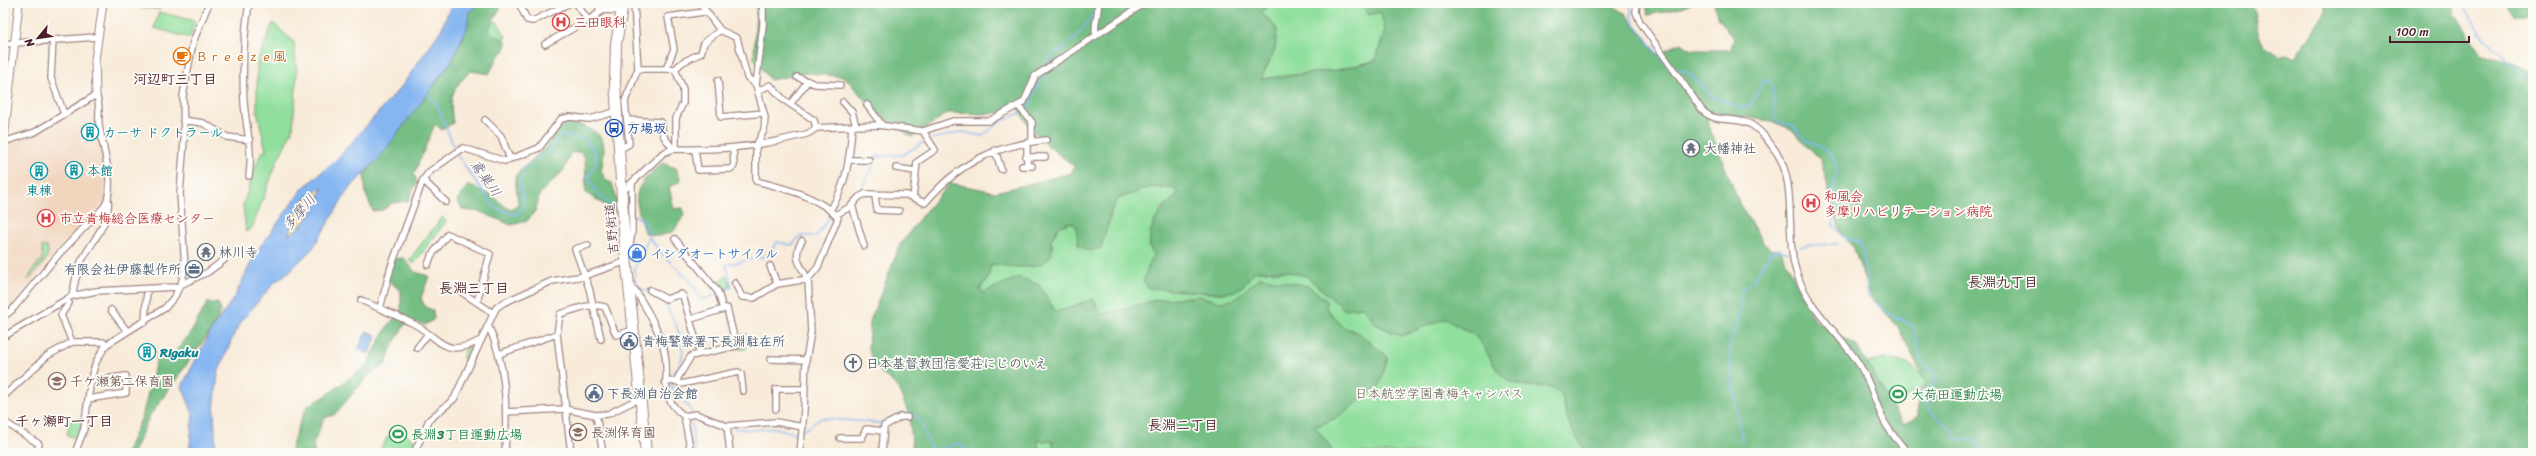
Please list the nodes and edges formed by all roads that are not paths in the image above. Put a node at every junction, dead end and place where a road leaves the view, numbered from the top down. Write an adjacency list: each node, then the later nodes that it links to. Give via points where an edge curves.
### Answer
1 (19, 3): 23 (street)
2 (103, 3): 21 (street)
3 (209, 3): 44 (street, via 193,42 185,84)
4 (249, 3): 52 (street, via 244,94)
5 (519, 3): 6 (street, via 527,20 533,21)
6 (570, 3)
7 (576, 3): 18 (street)
8 (599, 3): 16 (street)
9 (634, 3): 26 (street)
10 (700, 3): 17 (street)
11 (763, 3): 32 (street)
12 (1098, 3): 20 (street, via 1099,14 1094,28)
13 (1145, 3): 20 (street)
14 (1637, 3): 157 (street, via 1636,12 1640,22 1707,115 1751,124 1781,160 1787,181 1791,249 1798,276 1820,318 1858,362 1874,390 1884,420)
15 (622, 7): 16 (street); 41 (highway, 吉野街道, via 615,68)
16 (600, 12): 18 (street)
17 (704, 12): 19 (street); 27 (street, via 668,17 674,49)
18 (588, 20): 25 (street)
19 (720, 30): 28 (street, via 704,43 700,53); 32 (street, via 737,38 747,78)
20 (1096, 36): 40 (street, via 1035,76)
21 (96, 37): 22 (street); 36 (street)
22 (53, 40): 23 (street); 43 (street, via 51,78)
23 (14, 43): 24 (street); 35 (street)
24 (3, 44)
25 (545, 44)
26 (638, 69): 27 (street); 46 (street, via 625,101)
27 (666, 69): 28 (street)
28 (675, 69): 58 (street, via 683,89 683,103 676,118)
29 (797, 77): 31 (street)
30 (718, 80): 42 (street, via 721,117)
31 (808, 82): 33 (street); 38 (street)
32 (756, 85): 34 (street)
33 (840, 85)
34 (758, 91): 38 (street, via 770,85 784,100); 42 (street)
35 (6, 93): 47 (street)
36 (96, 95): 43 (street); 77 (street, via 107,168)
37 (843, 102): 49 (street, via 852,112)
38 (791, 103): 50 (street, via 814,120)
39 (867, 105): 48 (street)
40 (1019, 107): 51 (street, via 989,122 953,122); 54 (street, via 1032,122)
41 (618, 111): 57 (highway, 吉野街道); 64 (street, via 590,119 561,119 539,148)
42 (764, 113): 56 (street, via 765,125)
43 (64, 114): 55 (street, via 35,132)
44 (183, 120): 52 (street, via 203,123 227,137); 95 (street, via 180,194 185,266)
45 (484, 120): 64 (street, via 502,136)
46 (627, 120): 57 (street, via 630,144); 58 (street, via 661,122 663,135)
47 (4, 125): 55 (street)
48 (882, 125): 49 (street); 51 (street)
49 (854, 126): 50 (street); 65 (street)
50 (816, 128): 56 (street, via 808,134)
51 (923, 130): 70 (street, via 936,150 917,162)
52 (250, 140): 71 (street)
53 (1046, 140): 54 (street)
54 (1030, 142): 61 (street); 62 (street)
55 (3, 144)
56 (756, 146): 59 (street); 81 (street, via 756,181 790,190)
57 (620, 149): 74 (highway, 吉野街道)
58 (674, 149): 60 (street); 73 (street, via 663,153)
59 (733, 149): 60 (street); 60 (street, via 734,166 730,169 698,170)
60 (695, 150)
61 (995, 150): 69 (street); 76 (street, via 958,171 925,203)
62 (1026, 157): 63 (street); 67 (street)
63 (1044, 157)
64 (510, 159): 72 (street, via 500,160 463,148 429,172)
65 (848, 160): 66 (street); 81 (street, via 841,192)
66 (869, 160)
67 (1027, 166)
68 (896, 168): 70 (street)
69 (1001, 169)
70 (915, 171): 76 (street)
71 (249, 176)
72 (423, 180): 78 (street); 105 (street, via 391,267)
73 (632, 184): 74 (street); 82 (street)
74 (621, 194): 82 (highway, 吉野街道)
75 (875, 196): 76 (street, via 907,195); 79 (street, via 865,194); 80 (street, via 877,210)
76 (912, 198)
77 (107, 199): 100 (street, via 109,206 103,224 81,264); 109 (street, via 104,206 59,254 14,309)
78 (446, 202)
79 (852, 204): 81 (street); 86 (street)
80 (899, 210)
81 (832, 212): 92 (street, via 838,222 818,267)
82 (628, 214): 88 (highway, 吉野街道)
83 (675, 239): 106 (street, via 719,293)
84 (802, 241): 92 (street, via 797,247 797,261)
85 (588, 245): 91 (street, via 575,249)
86 (864, 246)
87 (224, 260): 95 (street, via 208,272)
88 (627, 260): 91 (street); 96 (highway, 吉野街道)
89 (428, 265): 102 (street, via 431,256 448,234 490,254)
90 (770, 266): 94 (street)
91 (584, 276): 104 (street); 108 (street, via 552,281 503,303)
92 (808, 279): 94 (street); 126 (street, via 811,332)
93 (734, 283): 94 (street, via 742,297 754,298)
94 (777, 284)
95 (180, 285): 97 (street); 111 (street, via 165,308)
96 (630, 288): 113 (highway, 吉野街道); 129 (street, via 635,290 658,333 666,360)
97 (147, 289): 100 (street, via 96,291); 111 (street)
98 (650, 290): 110 (street, via 666,299 680,294 683,296)
99 (460, 291): 102 (street)
100 (72, 296): 117 (street)
101 (361, 300): 105 (street)
102 (477, 302): 108 (street)
103 (69, 303): 120 (street, via 62,315)
104 (593, 304): 113 (street, via 605,307 616,334); 116 (street, via 560,314); 118 (street)
105 (380, 308): 115 (street, via 414,324)
106 (723, 309): 110 (street); 124 (street, via 727,308 736,346)
107 (111, 310): 114 (street)
108 (493, 313): 112 (street)
109 (3, 317)
110 (690, 319): 124 (street)
111 (145, 322): 114 (street)
112 (488, 325): 119 (street); 123 (street)
113 (634, 330): 133 (highway, 吉野街道)
114 (127, 331): 121 (street)
115 (428, 334): 119 (street, via 446,347 464,348); 122 (street)
116 (557, 334): 123 (street); 135 (street)
117 (3, 337)
118 (601, 339)
119 (481, 340): 148 (street, via 454,399 429,420)
120 (72, 342): 121 (street, via 103,342); 132 (street, via 47,356)
121 (106, 345): 127 (street, via 96,362)
122 (417, 348)
123 (499, 354): 137 (street, via 505,385)
124 (700, 354): 128 (street, via 689,358)
125 (771, 359): 126 (street)
126 (806, 360): 130 (street)
127 (91, 381): 134 (street); 134 (street, via 126,376 126,393)
128 (675, 381): 129 (street); 131 (street, via 681,384 738,372 741,374)
129 (666, 382): 139 (street, via 666,396 671,405)
130 (804, 389): 136 (street, via 776,389); 142 (street)
131 (743, 391)
132 (3, 398)
133 (640, 398): 138 (street, via 615,412); 152 (highway, 吉野街道)
134 (88, 399): 147 (street, via 84,429)
135 (564, 409): 137 (street); 138 (street); 150 (street)
136 (776, 409)
137 (506, 412): 149 (street)
138 (596, 415): 151 (street)
139 (686, 416): 143 (street, via 694,414); 153 (street)
140 (907, 417): 144 (street, via 893,420 884,426)
141 (3, 421): 146 (street, via 39,444)
142 (803, 426): 143 (street, via 776,422); 155 (street)
143 (727, 428): 154 (street)
144 (883, 431): 145 (street, via 866,429 862,438); 156 (street)
145 (840, 438)
146 (36, 453)
147 (75, 453)
148 (414, 453)
149 (505, 453)
150 (571, 453)
151 (603, 453)
152 (646, 453)
153 (691, 453)
154 (730, 453)
155 (800, 453)
156 (882, 453)
157 (1908, 453)

